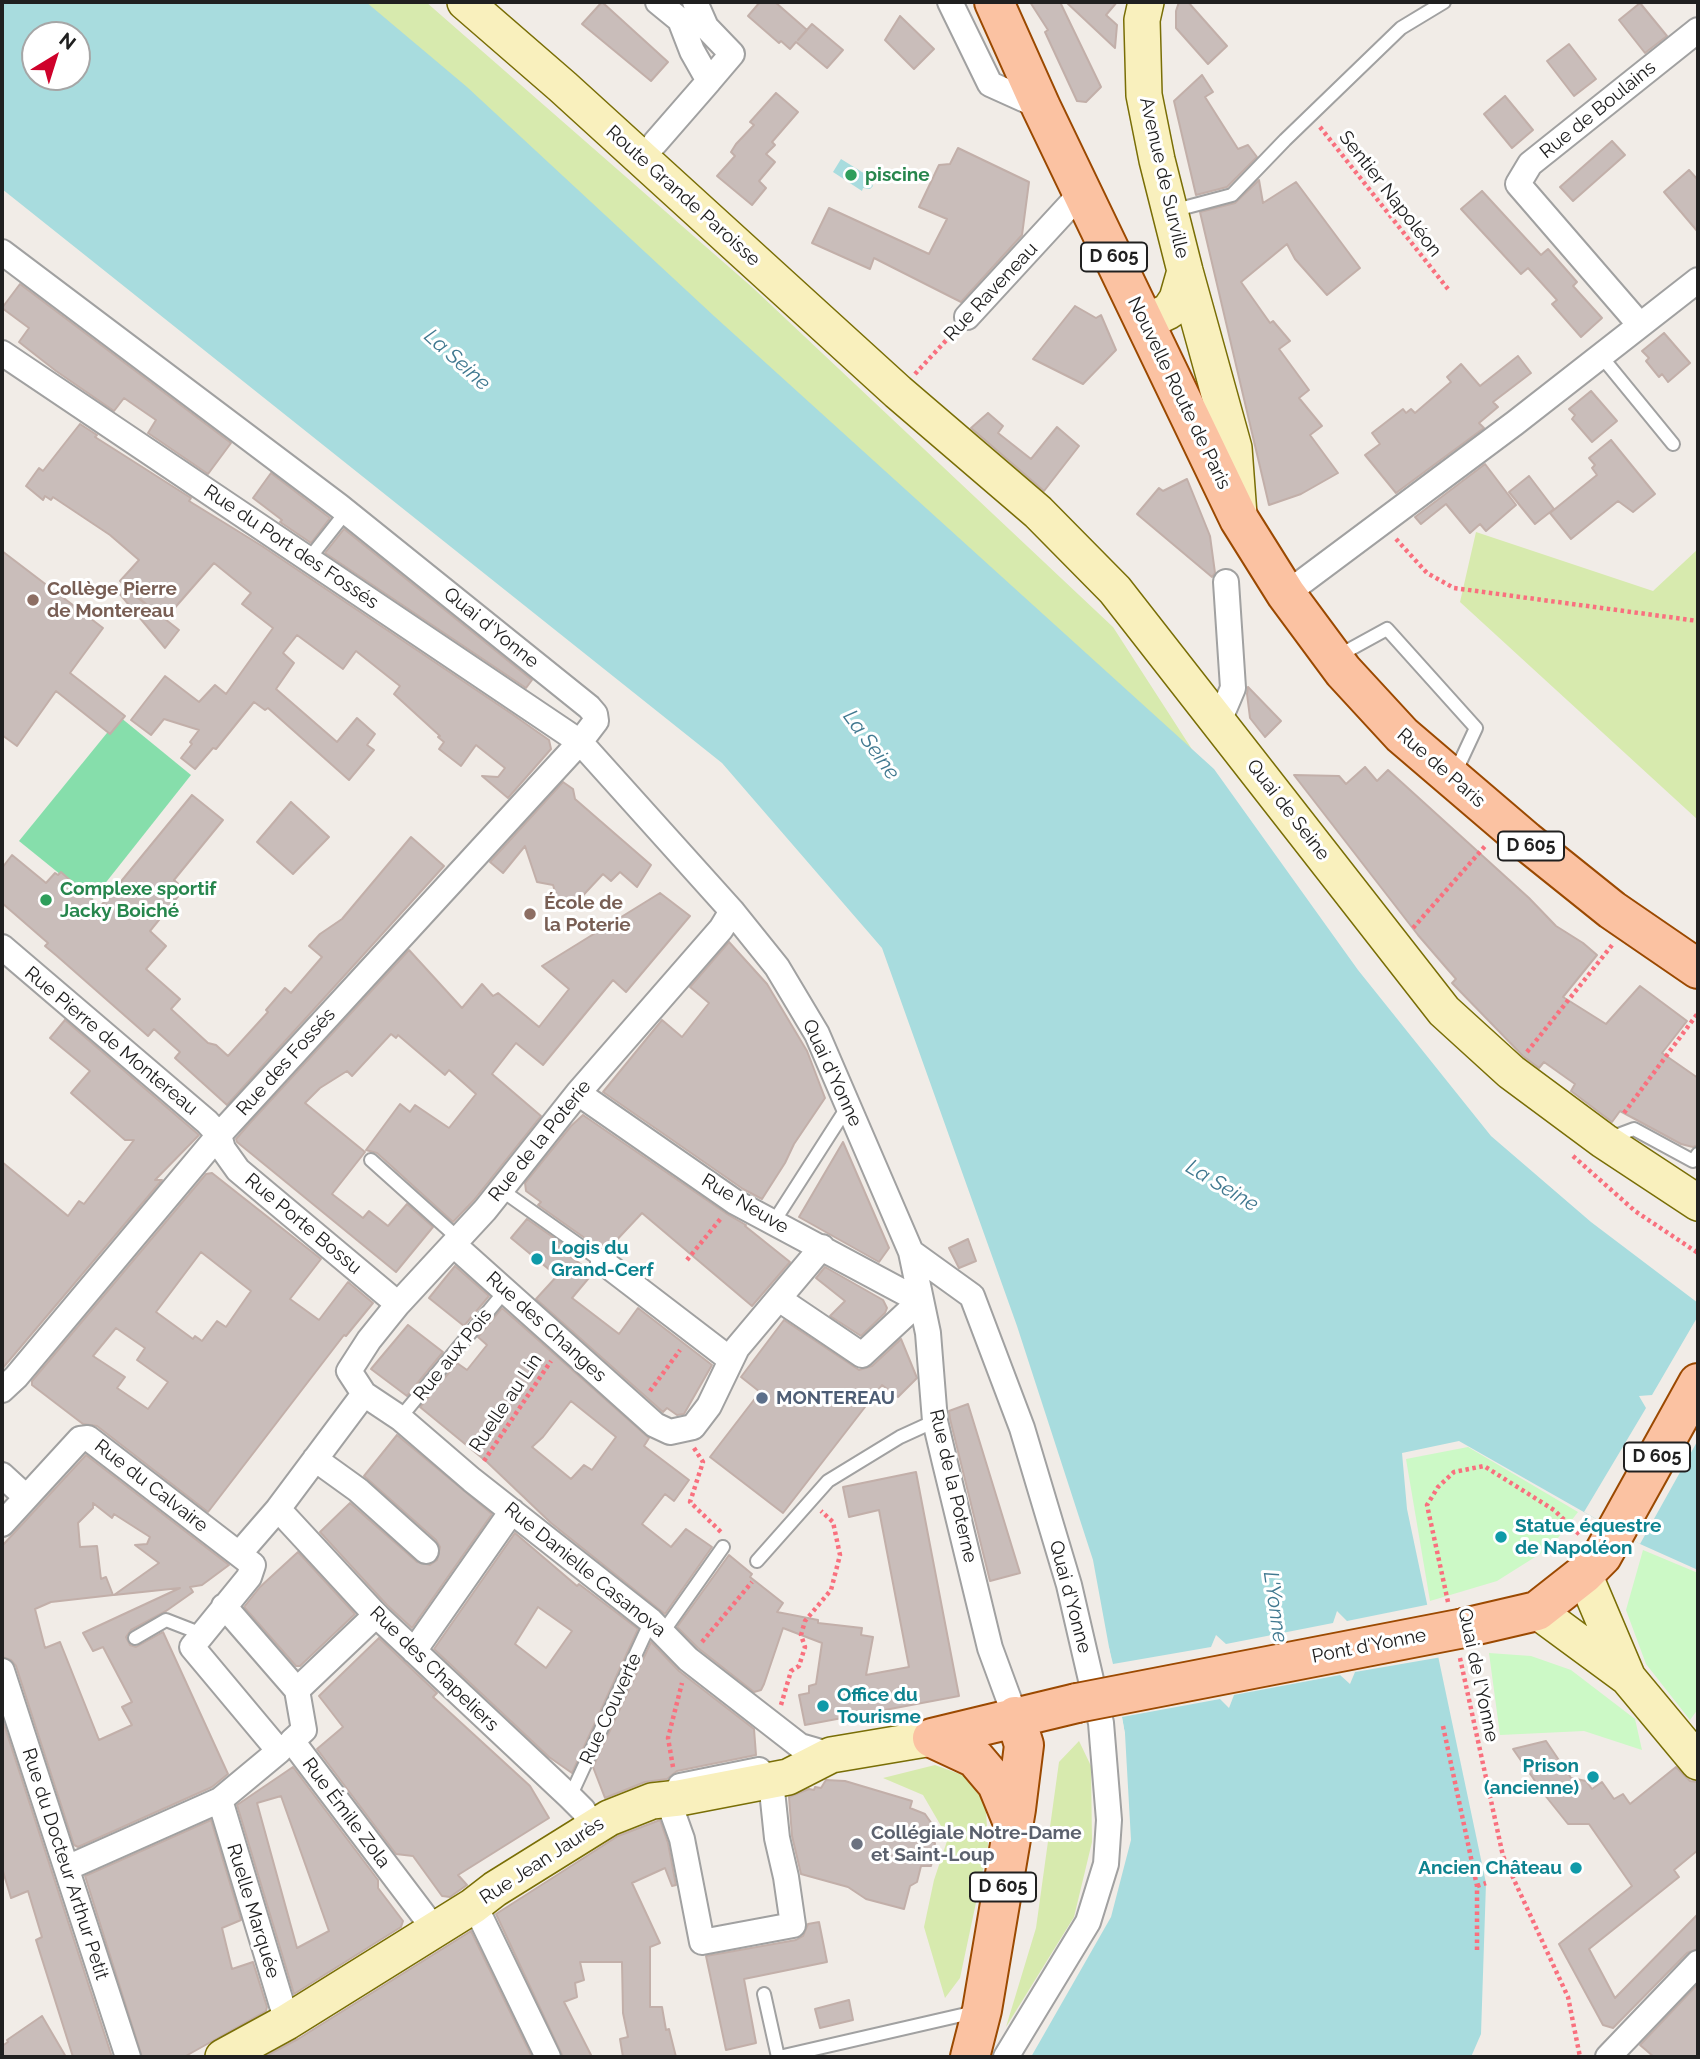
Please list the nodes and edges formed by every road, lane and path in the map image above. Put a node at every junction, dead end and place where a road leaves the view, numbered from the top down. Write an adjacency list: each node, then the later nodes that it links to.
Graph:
1 (466, 2): 25 (main road, Route Grande Paroisse)
2 (658, 2): 9 (street)
3 (695, 2): 9 (street)
4 (950, 2): 10 (street)
5 (994, 2): 10 (main road, Nouvelle Route de Paris / D 605)
6 (1146, 2): 14 (main road, Avenue de Surville)
7 (1444, 2): 11 (lane)
8 (1698, 30): 21 (street, Rue de Boulains)
9 (709, 81): 12 (street)
10 (1041, 107): 13 (main road, Nouvelle Route de Paris / D 605)
11 (1311, 115): 14 (lane); 18 (path, Sentier Napoléon)
12 (655, 143)
13 (1083, 191): 19 (street, Rue Raveneau); 22 (main road, Nouvelle Route de Paris / D 605)
14 (1171, 211): 16 (main road, Avenue de Surville)
15 (2, 252): 27 (street, Quai d'Yonne)
16 (1185, 271): 20 (main road, Avenue de Surville); 22 (main road, Avenue de Surville)
17 (1698, 280): 21 (street)
18 (1448, 289)
19 (967, 317): 25 (path, Rue Raveneau)
20 (1201, 322): 22 (main road); 28 (main road, Avenue de Surville)
21 (1640, 326): 24 (street)
22 (1150, 335): 28 (main road, Nouvelle Route de Paris / D 605)
23 (2, 353): 30 (street, Rue du Port des Fossés)
24 (1601, 356): 26 (lane); 29 (street)
25 (898, 392): 35 (main road, Quai de Seine)
26 (1673, 444)
27 (346, 512): 30 (lane); 36 (street, Quai d'Yonne)
28 (1239, 519): 32 (main road, D 605)
29 (1382, 523): 32 (street); 33 (path)
30 (308, 560): 36 (street, Rue du Port des Fossés)
31 (1226, 582): 35 (street)
32 (1286, 594): 34 (main road, D 605)
33 (1698, 621)
34 (1338, 665): 37 (main road, Rue de Paris / D 605); 37 (lane)
35 (1219, 721): 41 (main road, Quai de Seine)
36 (580, 742): 39 (street, Quai d'Yonne); 49 (street, Rue des Fossés)
37 (1452, 779): 38 (main road, Rue de Paris / D 605)
38 (1505, 824): 40 (main road, Rue de Paris / D 605); 41 (path)
39 (732, 911): 47 (street, Rue de la Poterie); 48 (street, Quai d'Yonne)
40 (1620, 917): 43 (main road, Rue de Paris / D 605); 44 (main road, Rue de Paris / D 605); 46 (path)
41 (1391, 944): 46 (main road, Quai de Seine)
42 (2, 947): 49 (street, Rue Pierre de Montereau)
43 (1698, 969)
44 (1698, 996)
45 (1698, 1013): 50 (path)
46 (1511, 1072): 50 (main road, Quai de Seine)
47 (578, 1093): 54 (street, Rue de la Poterie); 56 (street, Rue Neuve)
48 (848, 1106): 57 (lane); 60 (street, Quai d'Yonne)
49 (219, 1135): 67 (street, Rue Porte Bossu); 73 (street, Rue des Fossés)
50 (1604, 1141): 52 (lane); 55 (main road, Quai de Seine)
51 (1570, 1153): 61 (path)
52 (1698, 1154)
53 (371, 1160): 58 (lane)
54 (500, 1188): 58 (street, Rue de la Poterie); 63 (lane)
55 (1695, 1197)
56 (735, 1202): 57 (street, Rue Neuve); 62 (path)
57 (773, 1223): 59 (street, Rue Neuve)
58 (456, 1242): 64 (street, Rue des Changes); 67 (street, Rue de la Poterie)
59 (822, 1247): 65 (street); 66 (street, Rue Neuve)
60 (911, 1252): 66 (street, Rue de la Poterne); 131 (street, Quai d'Yonne)
61 (1698, 1253)
62 (687, 1260)
63 (603, 1262): 68 (street)
64 (505, 1291): 69 (street, Rue des Changes); 76 (lane, Rue aux Pois)
65 (779, 1299): 66 (street); 70 (street)
66 (920, 1301): 77 (street, Rue de la Poterne)
67 (398, 1304): 71 (street, Rue de la Poterie)
68 (693, 1332): 70 (street); 75 (path)
69 (563, 1343): 75 (street, Rue des Changes); 81 (path, Ruelle au Lin)
70 (731, 1360): 78 (street)
71 (349, 1371): 74 (street, Rue Danielle Casanova)
72 (1698, 1383): 89 (main road, D 605)
73 (2, 1389)
74 (364, 1394): 76 (street, Rue Danielle Casanova); 79 (street)
75 (638, 1409): 78 (street, Rue des Changes)
76 (400, 1418): 81 (street, Rue Danielle Casanova)
77 (935, 1421): 83 (lane); 103 (street, Rue de la Poterne)
78 (682, 1429): 87 (path)
79 (314, 1459): 84 (street); 88 (street)
80 (2, 1475): 82 (street)
81 (472, 1479): 85 (street, Rue Danielle Casanova)
82 (26, 1497): 86 (street); 90 (street, Rue du Calvaire)
83 (809, 1502): 91 (lane); 105 (path)
84 (278, 1509): 90 (street); 94 (street, Rue des Chapeliers)
85 (512, 1511): 95 (street, Rue Danielle Casanova); 99 (street)
86 (2, 1524)
87 (723, 1547): 95 (lane, Rue Couverte)
88 (426, 1551)
89 (1601, 1553): 93 (main road, D 605); 96 (path, Quai de l'Yonne); 101 (main road)
90 (246, 1560): 92 (street)
91 (757, 1561)
92 (224, 1606): 97 (street); 102 (street)
93 (1537, 1611): 96 (main road, Pont d'Yonne / D 605); 101 (main road)
94 (376, 1615): 99 (street, Rue des Chapeliers); 102 (street)
95 (657, 1626): 105 (street, Rue Danielle Casanova); 111 (lane, Rue Couverte)
96 (1458, 1632): 103 (main road, Pont d'Yonne / D 605, bridge); 132 (path, Quai de l'Yonne)
97 (202, 1634): 98 (lane); 107 (street)
98 (135, 1638)
99 (414, 1651): 111 (street, Rue des Chapeliers)
100 (2, 1671): 116 (street, Rue du Docteur Arthur Petit)
101 (1629, 1678): 109 (main road)
102 (297, 1690): 107 (street, Rue Émile Zola)
103 (1015, 1716): 106 (main road, Rue Jean Jaurès); 114 (main road, D 605)
104 (1443, 1726): 118 (path)
105 (779, 1730): 108 (street, Rue Danielle Casanova); 110 (street)
106 (932, 1738): 108 (main road, Rue Jean Jaurès); 114 (main road)
107 (285, 1746): 113 (street); 120 (street, Rue Émile Zola)
108 (831, 1755): 110 (main road, Rue Jean Jaurès)
109 (1698, 1762)
110 (771, 1781): 112 (main road, Rue Jean Jaurès); 112 (street)
111 (570, 1797): 115 (street, Rue des Chapeliers)
112 (679, 1798): 115 (main road, Rue Jean Jaurès)
113 (220, 1800): 116 (street); 125 (street, Ruelle Marquée)
114 (1013, 1823): 124 (main road, D 605)
115 (593, 1826): 119 (main road, Rue Jean Jaurès)
116 (67, 1868): 126 (street, Rue du Docteur Arthur Petit)
117 (1486, 1883): 118 (path)
118 (1477, 1886): 121 (path)
119 (473, 1906): 120 (main road, Rue Jean Jaurès); 128 (street)
120 (435, 1930): 125 (main road, Rue Jean Jaurès)
121 (1477, 1953)
122 (1698, 1963): 133 (street)
123 (764, 1994): 129 (lane)
124 (982, 2010): 129 (lane); 130 (main road, D 605)
125 (287, 2022): 127 (main road, Rue Jean Jaurès)
126 (128, 2057)
127 (223, 2057)
128 (548, 2057)
129 (779, 2057)
130 (970, 2057)
131 (1006, 2057)
132 (1580, 2057)
133 (1608, 2057)

